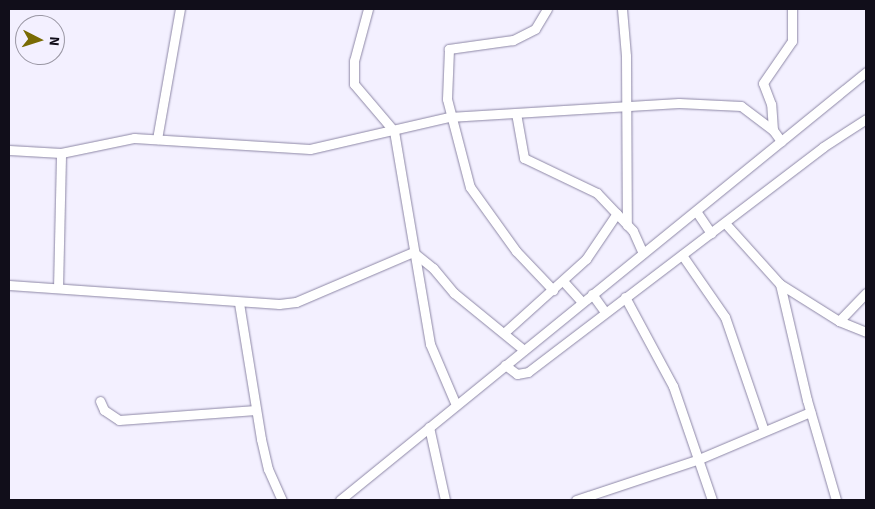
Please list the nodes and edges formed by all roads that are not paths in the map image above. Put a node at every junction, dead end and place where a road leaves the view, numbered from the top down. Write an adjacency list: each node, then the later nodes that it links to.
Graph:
1 (180, 9): 13 (street)
2 (368, 9): 12 (street)
3 (547, 9): 9 (street)
4 (622, 9): 7 (street)
5 (792, 9): 11 (street)
6 (866, 72): 14 (street)
7 (627, 107): 8 (street); 11 (street); 20 (street)
8 (516, 113): 9 (street); 18 (street)
9 (449, 116): 12 (street); 29 (street)
10 (866, 119): 19 (street)
11 (774, 130): 14 (street)
12 (394, 131): 13 (street); 22 (street)
13 (157, 139): 16 (street)
14 (781, 141): 17 (street)
15 (9, 150): 16 (street)
16 (61, 153): 28 (street)
17 (696, 211): 21 (street); 23 (street)
18 (617, 214): 20 (street); 25 (street)
19 (725, 223): 21 (street); 26 (street)
20 (627, 224): 23 (street)
21 (711, 233): 24 (street)
22 (412, 252): 34 (street); 37 (street); 42 (street)
23 (643, 253): 30 (street)
24 (682, 255): 32 (street); 46 (street)
25 (562, 281): 29 (street); 33 (street)
26 (780, 284): 36 (street); 44 (street)
27 (9, 285): 28 (street)
28 (58, 288): 34 (street)
29 (553, 290): 37 (street)
30 (592, 294): 33 (street); 35 (street)
31 (866, 294): 36 (street)
32 (625, 296): 35 (street); 47 (street)
33 (582, 302): 39 (street)
34 (239, 303): 43 (street)
35 (605, 312): 40 (street)
36 (839, 321): 38 (street)
37 (506, 331): 39 (street)
38 (866, 332)
39 (524, 350): 40 (street)
40 (505, 365): 42 (street)
41 (100, 401): 43 (street)
42 (456, 405): 45 (street)
43 (256, 410): 48 (street)
44 (810, 412): 46 (street); 53 (street)
45 (429, 427): 49 (street); 50 (street)
46 (764, 431): 47 (street)
47 (699, 458): 51 (street); 52 (street)
48 (282, 500)
49 (340, 500)
50 (445, 500)
51 (579, 500)
52 (712, 500)
53 (836, 500)

